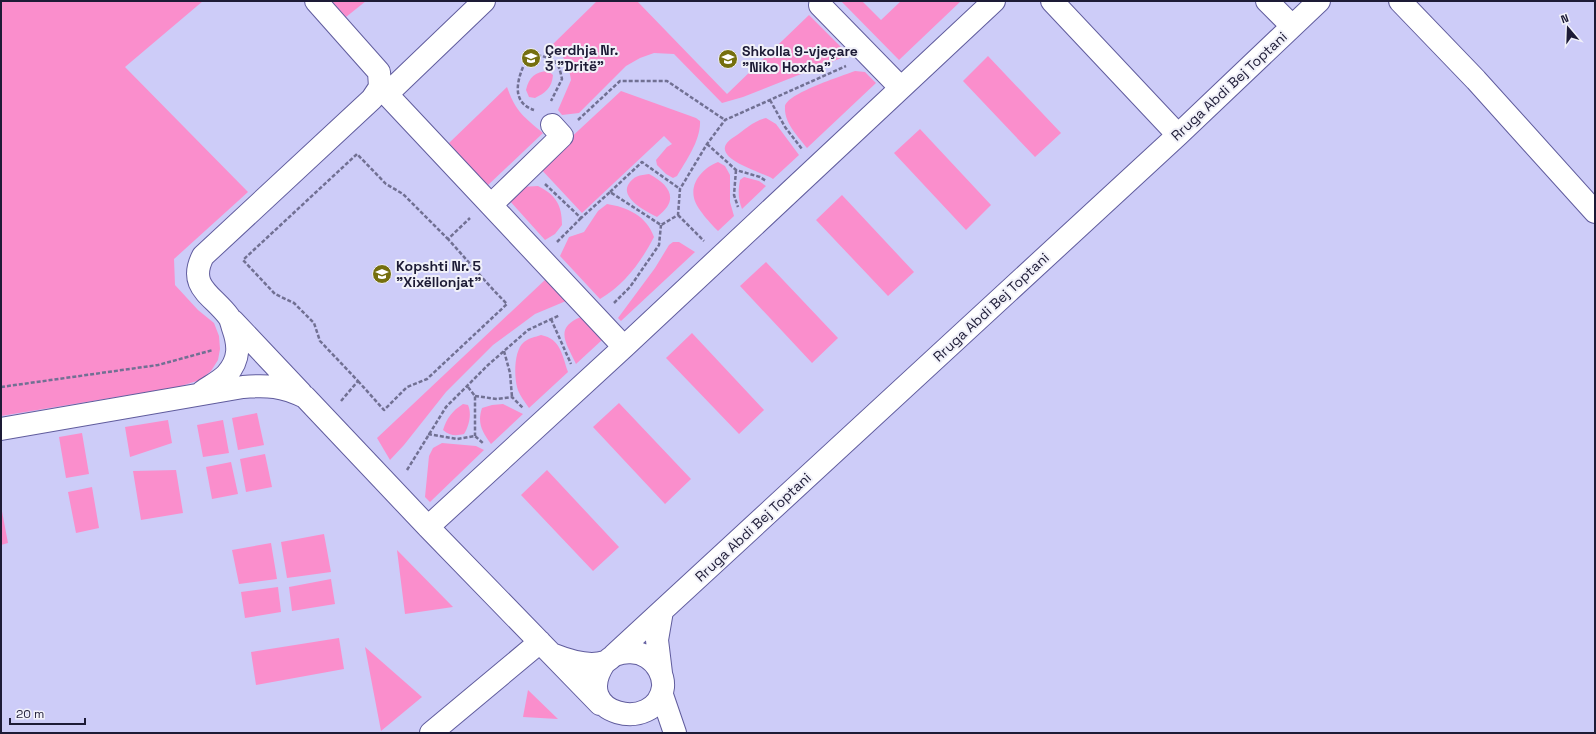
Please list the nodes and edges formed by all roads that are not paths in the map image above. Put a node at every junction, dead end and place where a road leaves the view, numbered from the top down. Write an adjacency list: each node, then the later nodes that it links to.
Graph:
1 (316, 1): 11 (street)
2 (484, 1): 11 (street)
3 (994, 1): 10 (street)
4 (1052, 1): 13 (street)
5 (1268, 1): 9 (street)
6 (1319, 1): 9 (street, Rruga Abdi Bej Toptani)
7 (1400, 1): 15 (street)
8 (820, 5): 10 (street)
9 (1292, 26): 13 (street, Rruga Abdi Bej Toptani)
10 (900, 87): 17 (street)
11 (383, 91): 14 (street); 16 (street)
12 (553, 124): 14 (street)
13 (1178, 135): 22 (street, Rruga Abdi Bej Toptani)
14 (483, 209): 17 (street)
15 (1595, 212)
16 (230, 318): 18 (street); 19 (street)
17 (624, 347): 21 (street)
18 (196, 396): 19 (street); 20 (street)
19 (305, 397): 21 (street)
20 (1, 430)
21 (428, 527): 23 (street)
22 (662, 612): 24 (street, Rruga Abdi Bej Toptani); 25 (street)
23 (547, 648): 24 (street); 27 (street); 29 (street)
24 (610, 659): 25 (street); 27 (street)
25 (661, 673): 26 (street)
26 (662, 695): 28 (street); 30 (street)
27 (600, 704): 28 (street)
28 (624, 726)
29 (431, 733)
30 (675, 733)

